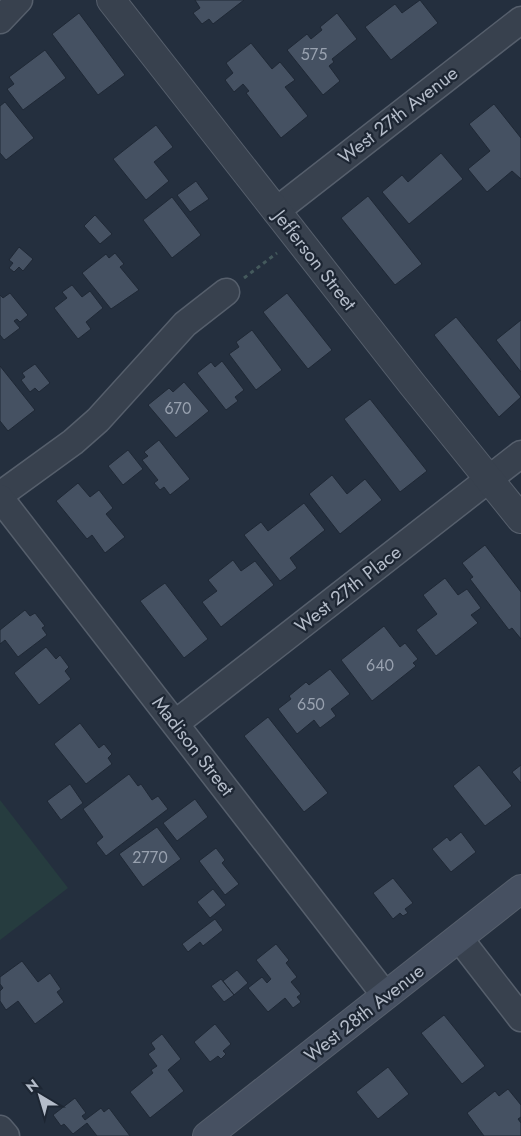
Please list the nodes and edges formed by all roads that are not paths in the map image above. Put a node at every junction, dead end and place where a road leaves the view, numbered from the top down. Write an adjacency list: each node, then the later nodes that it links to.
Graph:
1 (19, 0): 3 (street)
2 (111, 0): 5 (street, Jefferson Street)
3 (0, 20)
4 (521, 20): 5 (street, West 27th Avenue)
5 (276, 211): 8 (street, Jefferson Street)
6 (226, 292): 9 (street)
7 (521, 454): 8 (street, West 27th Place)
8 (490, 479): 10 (street, Jefferson Street); 11 (street, West 27th Place)
9 (0, 497): 11 (street, Madison Street)
10 (521, 519)
11 (176, 724): 14 (street, Madison Street)
12 (521, 889): 13 (main road, West 28th Avenue)
13 (459, 938): 14 (main road, West 28th Avenue); 15 (street)
14 (386, 995): 18 (main road, West 28th Avenue)
15 (521, 1018)
16 (0, 1129): 17 (street)
17 (6, 1136)
18 (207, 1136)

